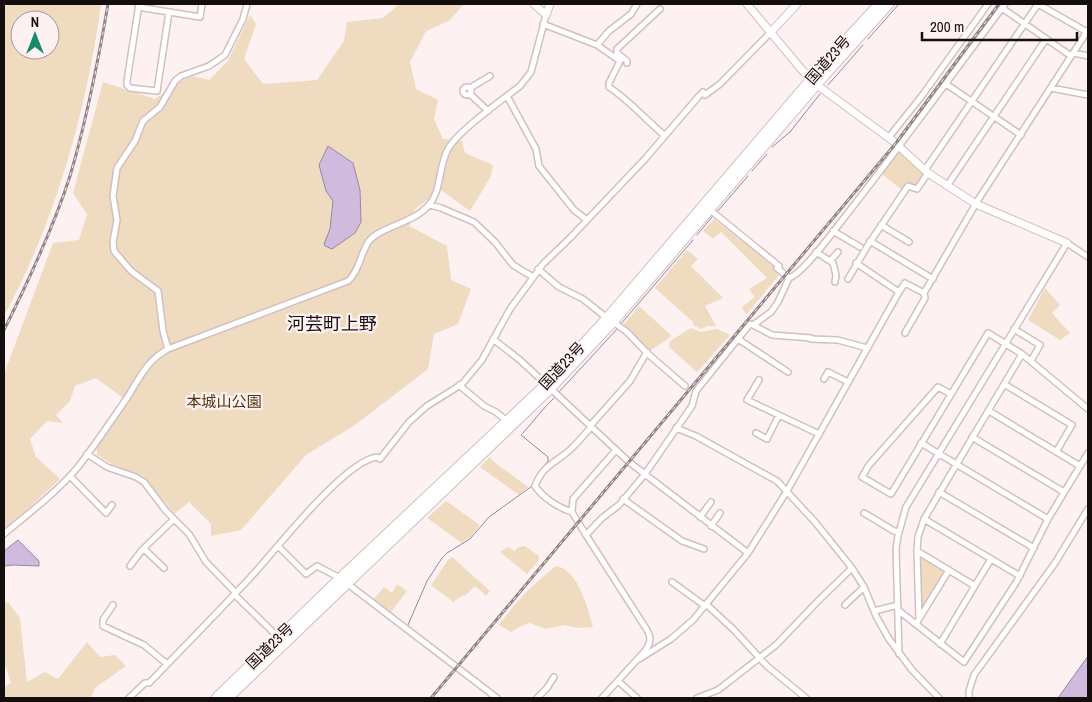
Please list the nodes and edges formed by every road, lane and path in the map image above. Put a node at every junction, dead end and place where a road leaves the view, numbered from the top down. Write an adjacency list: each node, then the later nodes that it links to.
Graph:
1 (202, 4): 15 (street)
2 (247, 4): 72 (street)
3 (534, 4): 16 (street)
4 (550, 4): 16 (street)
5 (637, 4): 22 (street)
6 (746, 4): 20 (street)
7 (797, 4): 20 (street)
8 (878, 4): 27 (highway, 国道23号)
9 (889, 4): 27 (highway, 国道23号)
10 (988, 4): 37 (street)
11 (1038, 4): 18 (street); 19 (street)
12 (139, 6): 15 (street); 15 (street)
13 (1003, 6): 18 (street); 28 (street)
14 (660, 9): 25 (street)
15 (168, 12)
16 (546, 15): 17 (street)
17 (544, 24): 22 (street); 31 (street)
18 (1025, 24): 21 (street); 32 (street)
19 (1088, 31): 23 (street)
20 (771, 32): 27 (street); 36 (street)
21 (1046, 39): 23 (street); 34 (street)
22 (597, 45): 36 (street)
23 (1072, 54): 24 (street); 29 (street)
24 (1088, 56)
25 (627, 64)
26 (490, 76): 33 (street)
27 (814, 82): 37 (street); 43 (highway, 国道23号); 64 (highway, 国道23号)
28 (946, 84): 32 (street); 38 (street)
29 (1051, 88): 30 (street); 35 (street)
30 (1088, 95)
31 (507, 96): 33 (street); 44 (street)
32 (972, 102): 34 (street); 39 (street)
33 (488, 111): 42 (street)
34 (994, 117): 35 (street); 40 (street)
35 (1020, 135): 41 (street)
36 (665, 136): 44 (street)
37 (888, 137): 38 (street)
38 (900, 146): 39 (street); 46 (street)
39 (926, 171): 40 (street); 45 (street)
40 (947, 186): 41 (street)
41 (976, 204): 49 (street); 60 (street)
42 (430, 205): 57 (street); 72 (street)
43 (709, 209): 58 (street); 64 (highway, 国道23号)
44 (588, 220): 56 (street)
45 (881, 225): 47 (street); 48 (street)
46 (833, 231): 50 (street); 51 (street)
47 (870, 241): 55 (street); 60 (street)
48 (909, 242)
49 (1066, 243): 53 (street); 66 (street)
50 (860, 247)
51 (816, 252): 54 (street); 58 (street)
52 (838, 252): 54 (street)
53 (1088, 257)
54 (830, 261): 61 (street)
55 (856, 263): 59 (street); 62 (street)
56 (538, 269): 57 (street); 64 (street)
57 (533, 277): 68 (street)
58 (789, 278): 65 (street)
59 (848, 279)
60 (933, 279): 63 (street)
61 (835, 282)
62 (900, 292): 63 (street); 71 (street)
63 (924, 294): 67 (street)
64 (610, 320): 73 (street); 83 (highway, 国道23号)
65 (753, 324): 69 (street); 71 (street)
66 (1014, 329): 70 (street); 75 (street)
67 (905, 333)
68 (493, 339): 81 (street); 83 (street)
69 (738, 339): 76 (street); 90 (street)
70 (1005, 344): 74 (street); 84 (street); 97 (street)
71 (867, 348): 79 (street)
72 (168, 349): 99 (street)
73 (647, 352): 82 (street); 89 (street)
74 (1022, 354): 75 (street); 80 (street)
75 (1031, 361): 85 (street)
76 (788, 372)
77 (824, 379): 79 (street)
78 (759, 380): 87 (street)
79 (848, 382): 92 (street)
80 (1004, 384): 86 (street); 96 (street)
81 (459, 385): 88 (street); 122 (street)
82 (685, 386)
83 (548, 387): 88 (highway, 国道23号); 89 (street); 136 (highway, 国道23号)
84 (951, 394): 94 (street); 94 (street)
85 (1088, 409)
86 (989, 411): 93 (street); 96 (street)
87 (780, 415): 91 (street); 92 (street)
88 (507, 421): 134 (highway, 国道23号)
89 (590, 426): 95 (street); 111 (street)
90 (676, 428): 102 (street); 104 (street)
91 (756, 433)
92 (819, 434): 104 (street)
93 (972, 437): 100 (street); 106 (street)
94 (921, 443): 97 (street)
95 (616, 450): 102 (street); 111 (street)
96 (1056, 452): 101 (street)
97 (939, 453): 100 (street); 119 (street)
98 (1088, 453): 101 (street)
99 (87, 454): 103 (street); 115 (street)
100 (956, 464): 105 (street); 117 (street)
101 (1080, 466): 106 (street)
102 (645, 474): 107 (street); 114 (street)
103 (70, 476): 109 (street); 120 (street)
104 (787, 491): 127 (street); 131 (street)
105 (939, 492): 116 (street); 123 (street)
106 (1064, 492): 117 (street)
107 (623, 499): 121 (street); 125 (street)
108 (711, 502): 114 (street)
109 (112, 504)
110 (1088, 510): 166 (street)
111 (572, 512): 121 (street)
112 (720, 513): 118 (street)
113 (864, 513): 119 (street)
114 (700, 517): 118 (street)
115 (174, 519): 124 (street); 139 (street)
116 (924, 519): 126 (street); 128 (street)
117 (1048, 519): 123 (street)
118 (711, 526): 127 (street)
119 (899, 532): 143 (street)
120 (4, 534)
121 (586, 535): 149 (street)
122 (278, 546): 134 (street); 139 (street)
123 (1034, 548): 133 (street)
124 (144, 549): 129 (street); 130 (street)
125 (704, 549)
126 (917, 551): 132 (street); 145 (street)
127 (748, 553): 141 (street)
128 (991, 560): 133 (street); 137 (street)
129 (130, 566)
130 (164, 568)
131 (852, 568): 138 (street); 150 (street)
132 (949, 570): 137 (street); 145 (street)
133 (1020, 576): 147 (street)
134 (340, 578): 136 (street); 146 (highway, 国道23号)
135 (672, 582): 141 (street)
136 (348, 584): 157 (highway, 国道23号); 158 (street)
137 (975, 586): 147 (street)
138 (864, 587): 142 (street); 144 (street)
139 (235, 594): 146 (street); 151 (street)
140 (113, 605): 151 (street)
141 (706, 605): 149 (street); 150 (street)
142 (845, 605)
143 (898, 607): 144 (street); 145 (street); 148 (street)
144 (874, 611): 148 (street)
145 (917, 621): 147 (street)
146 (279, 638): 156 (highway, 国道23号)
147 (940, 644)
148 (899, 654): 165 (street)
149 (639, 658): 153 (street)
150 (759, 658): 154 (street); 164 (street)
151 (168, 664): 155 (street)
152 (554, 677): 159 (street)
153 (618, 681): 160 (street); 161 (street)
154 (712, 693): 162 (street); 163 (street)
155 (129, 698)
156 (216, 698)
157 (228, 698)
158 (497, 698)
159 (537, 698)
160 (602, 698)
161 (637, 698)
162 (697, 698)
163 (717, 698)
164 (806, 698)
165 (939, 698)
166 (969, 698)

